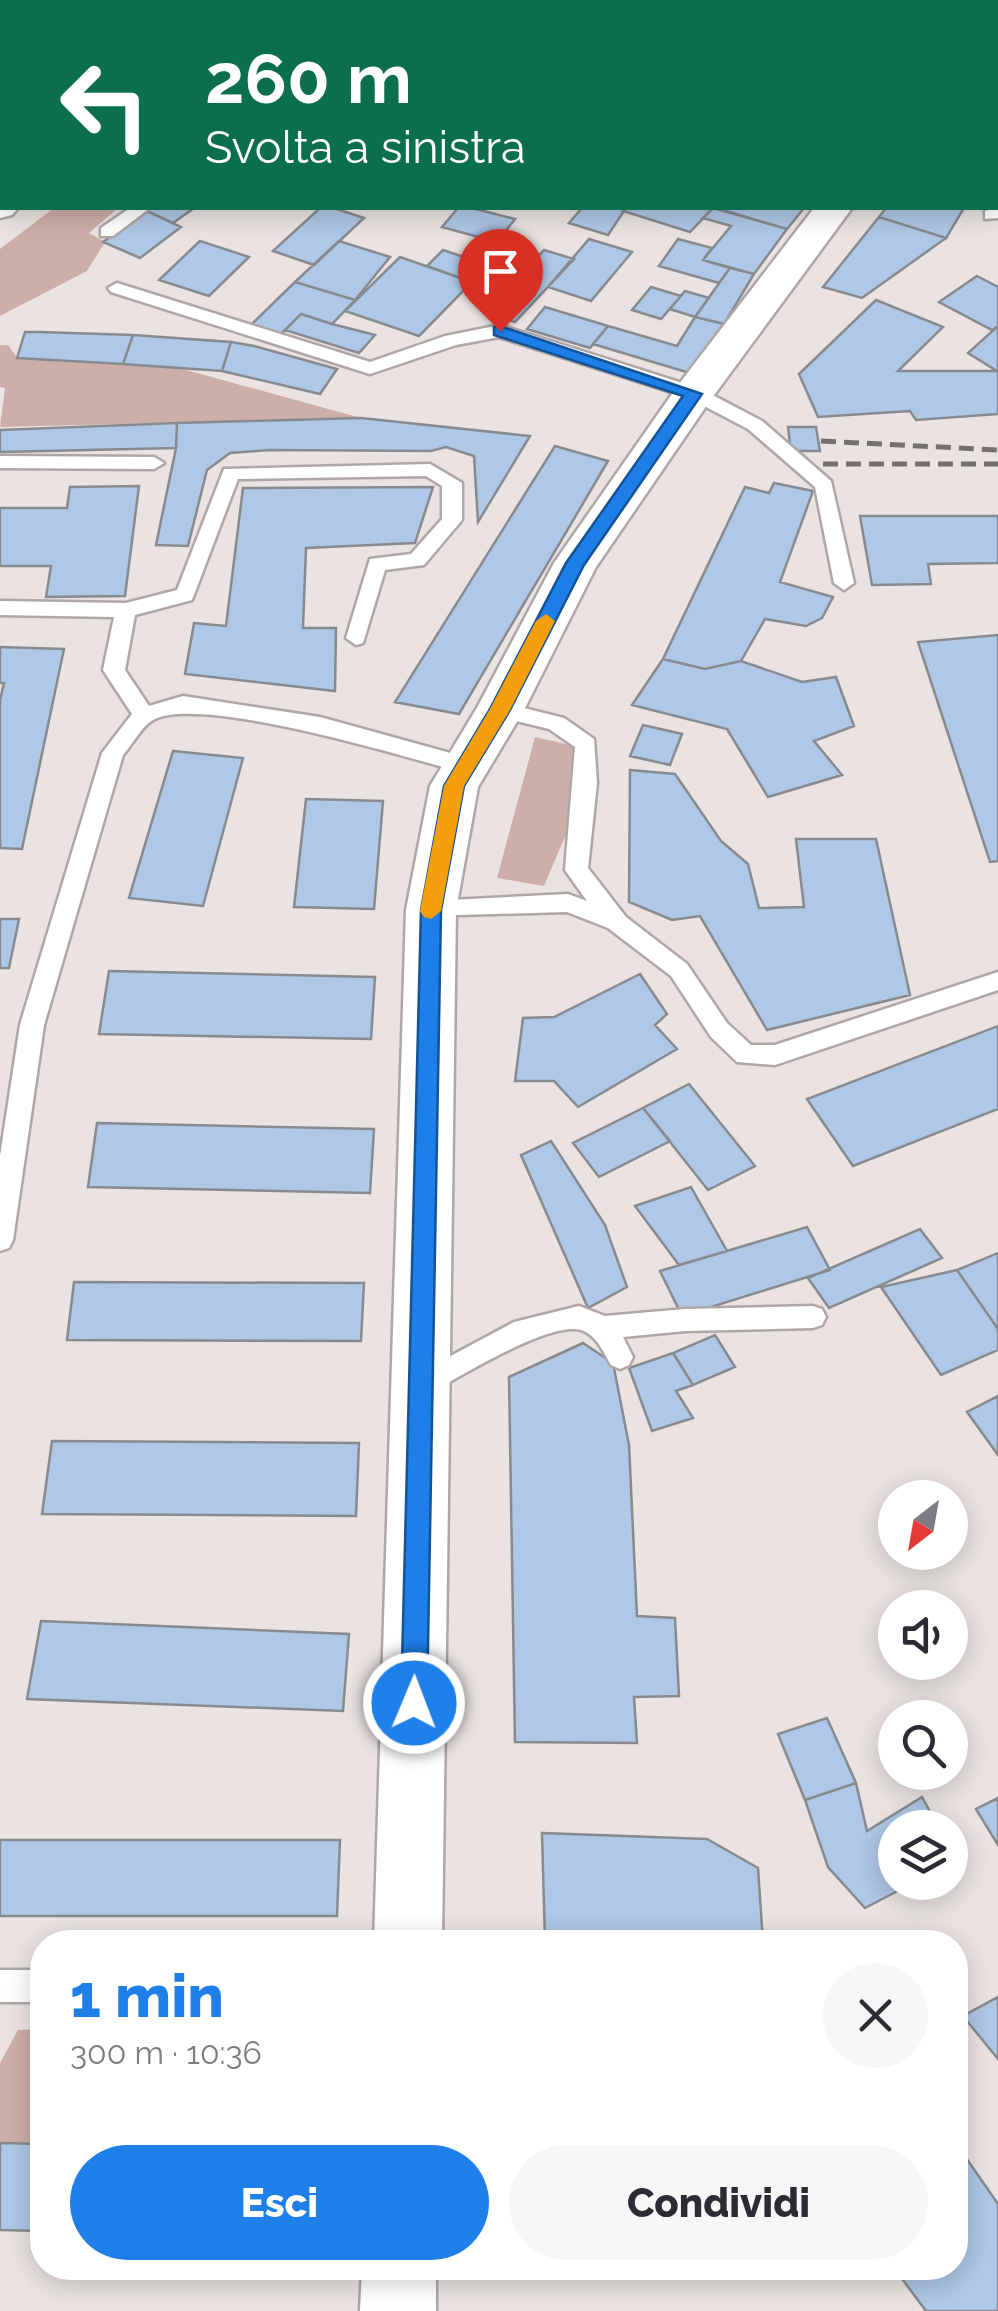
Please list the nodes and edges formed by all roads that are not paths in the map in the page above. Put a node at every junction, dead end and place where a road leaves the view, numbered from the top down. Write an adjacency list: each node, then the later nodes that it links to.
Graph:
1 (138, 210): 3 (lane)
2 (832, 210): 5 (street)
3 (107, 232)
4 (117, 288): 5 (lane)
5 (694, 394): 8 (lane); 12 (street)
6 (0, 462): 7 (lane)
7 (154, 463)
8 (844, 583)
9 (0, 608): 10 (lane)
10 (126, 610): 11 (lane); 13 (lane)
11 (356, 638)
12 (500, 710): 14 (street); 16 (lane)
13 (144, 714): 14 (lane); 18 (lane)
14 (464, 765): 15 (street)
15 (431, 910): 16 (lane); 22 (street)
16 (617, 922): 17 (lane)
17 (998, 981)
18 (0, 1240)
19 (814, 1316): 20 (lane)
20 (603, 1328): 21 (lane); 22 (lane)
21 (620, 1357)
22 (422, 1384): 23 (street)
23 (408, 1930)
24 (0, 1986): 25 (lane)
25 (30, 1986)
26 (399, 2280): 27 (street)
27 (398, 2311)

